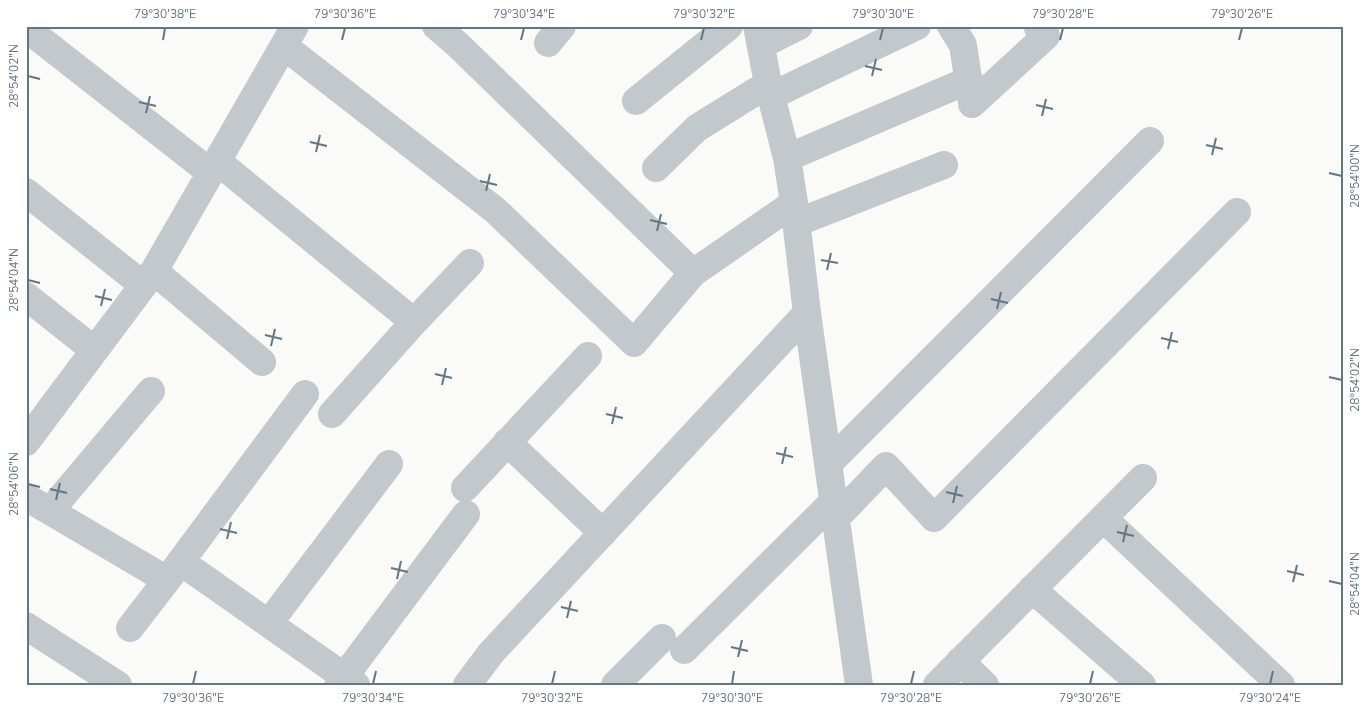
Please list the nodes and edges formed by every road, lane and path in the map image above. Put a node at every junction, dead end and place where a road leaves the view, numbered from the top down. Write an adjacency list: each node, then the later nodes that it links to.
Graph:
1 (436, 26): 22 (street)
2 (729, 26): 12 (street)
3 (799, 26): 9 (street)
4 (917, 26): 11 (street)
5 (951, 26): 10 (street)
6 (1039, 26): 10 (street)
7 (26, 28): 16 (street)
8 (290, 36): 16 (street); 22 (street)
9 (759, 36): 11 (street)
10 (969, 80): 14 (street)
11 (770, 90): 14 (street); 17 (street)
12 (636, 102)
13 (1150, 141): 36 (street)
14 (787, 158): 20 (street)
15 (944, 164): 20 (street)
16 (214, 167): 23 (street); 26 (street)
17 (656, 168)
18 (26, 192): 23 (street)
19 (1237, 212): 39 (street)
20 (795, 213): 22 (street); 25 (street)
21 (470, 264): 26 (street)
22 (693, 273)
23 (148, 278): 27 (street); 29 (street)
24 (26, 296): 27 (street)
25 (807, 313): 36 (street); 42 (street)
26 (414, 322): 32 (street)
27 (94, 350): 33 (street)
28 (588, 356): 34 (street)
29 (262, 362)
30 (151, 391): 40 (street)
31 (305, 394): 43 (street)
32 (332, 414)
33 (29, 432)
34 (507, 442): 42 (street); 49 (street)
35 (389, 464): 45 (street)
36 (828, 464): 39 (street)
37 (1143, 478): 41 (street)
38 (26, 497): 40 (street)
39 (834, 510): 52 (street); 53 (street)
40 (50, 511): 43 (street)
41 (1102, 518): 44 (street); 57 (street)
42 (603, 533): 51 (street)
43 (174, 571): 45 (street); 47 (street)
44 (1032, 589): 48 (street); 56 (street)
45 (269, 624): 49 (street)
46 (26, 626): 50 (street)
47 (130, 628)
48 (960, 662): 54 (street); 55 (street)
49 (346, 682)
50 (118, 685)
51 (467, 685)
52 (615, 685)
53 (859, 685)
54 (937, 685)
55 (985, 685)
56 (1142, 685)
57 (1281, 685)

